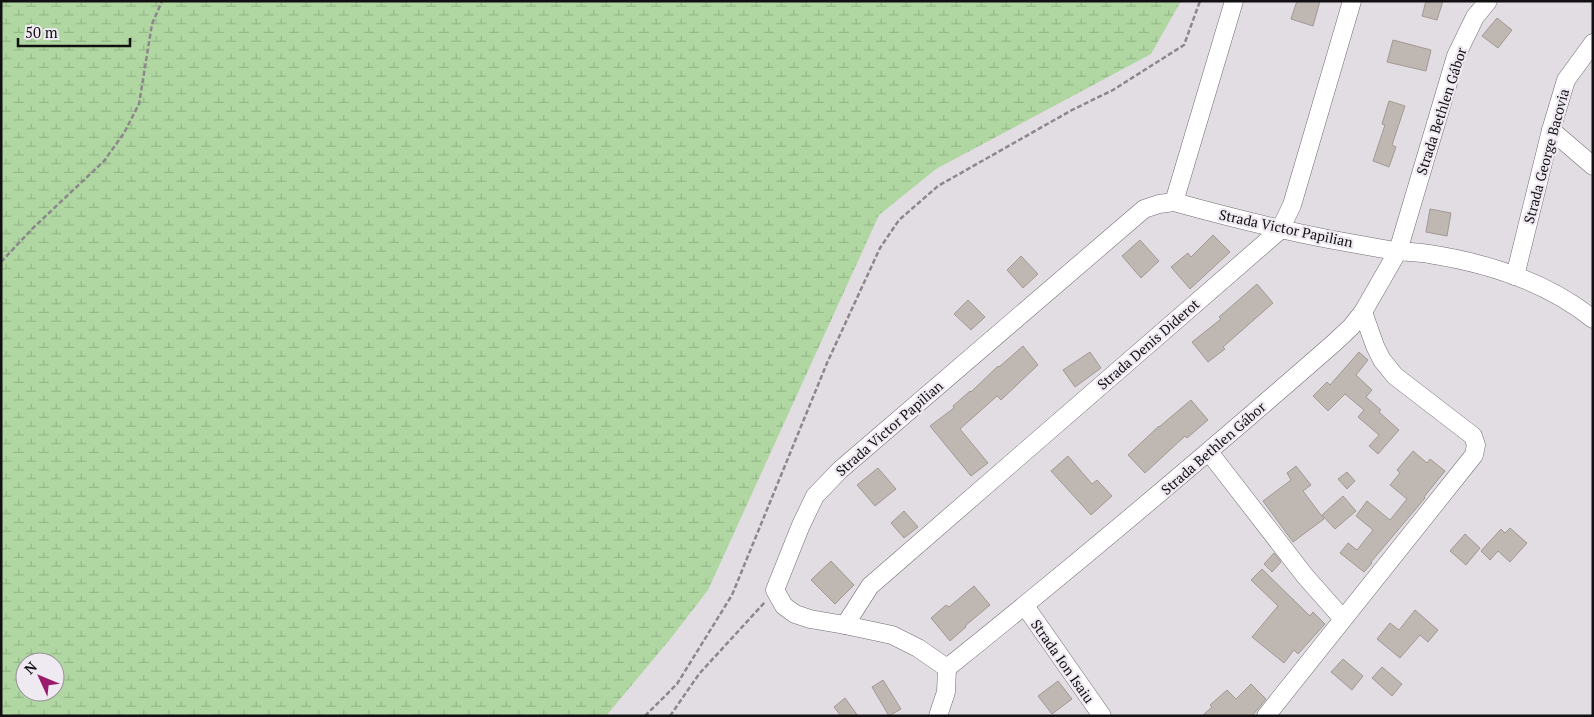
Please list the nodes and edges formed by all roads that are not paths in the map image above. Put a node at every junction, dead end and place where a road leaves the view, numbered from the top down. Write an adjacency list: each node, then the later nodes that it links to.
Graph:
1 (1234, 1): 7 (street)
2 (1352, 1): 8 (street, Strada Denis Diderot)
3 (1488, 1): 9 (street, Strada Bethlen Gábor)
4 (1593, 43): 5 (street, Strada George Bacovia)
5 (1551, 130): 6 (street); 10 (street, Strada George Bacovia)
6 (1593, 166)
7 (1174, 202): 8 (street, Strada Victor Papilian); 16 (street, Strada Victor Papilian)
8 (1280, 230): 9 (street, Strada Victor Papilian); 16 (street, Strada Denis Diderot)
9 (1398, 251): 10 (street, Strada Victor Papilian); 11 (street, Strada Bethlen Gábor)
10 (1515, 276): 12 (street, Strada Victor Papilian)
11 (1363, 312): 13 (street, Strada Bethlen Gábor); 15 (street)
12 (1593, 318)
13 (1209, 452): 14 (street, Strada Bethlen Gábor); 15 (street)
14 (1025, 606): 17 (street, Strada Bethlen Gábor); 19 (street, Strada Ion Isaiu)
15 (1343, 619): 20 (street)
16 (845, 624): 17 (street)
17 (947, 668): 18 (street)
18 (938, 716)
19 (1102, 716)
20 (1266, 716)

